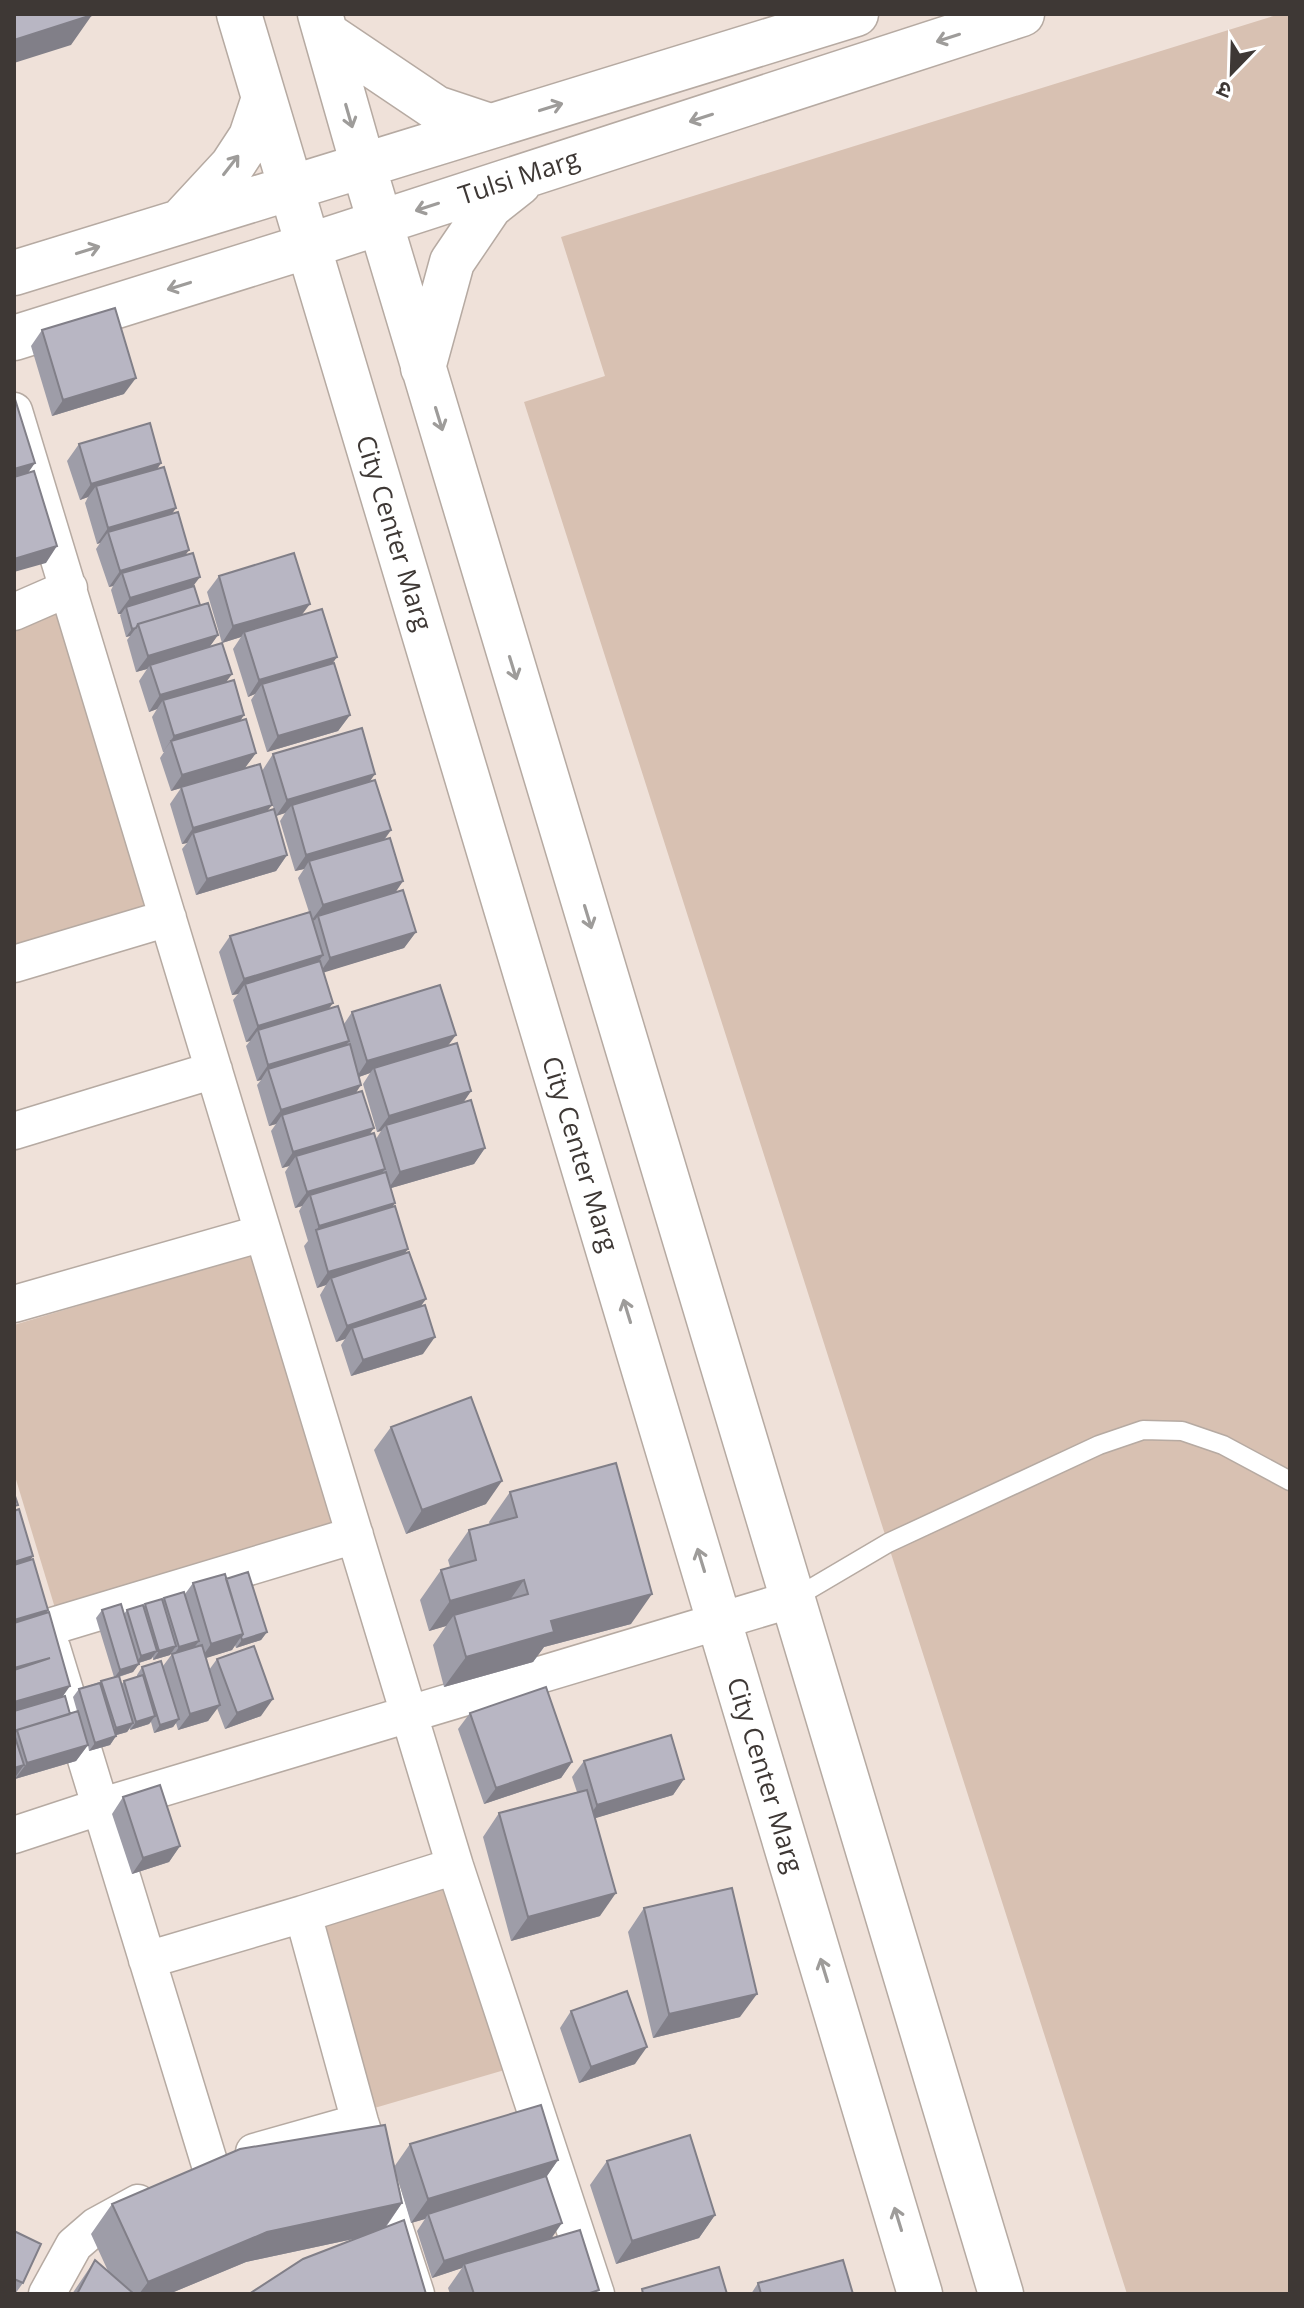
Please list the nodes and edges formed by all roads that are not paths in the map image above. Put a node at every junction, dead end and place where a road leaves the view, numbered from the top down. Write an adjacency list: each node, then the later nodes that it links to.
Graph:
1 (239, 14): 5 (street, City Center Marg)
2 (853, 14): 6 (street, one-way to 2)
3 (1022, 14): 8 (street, Tulsi Marg, one-way to 8)
4 (323, 24): 6 (street); 7 (street, one-way to 7)
5 (264, 98): 9 (street, City Center Marg); 10 (street, one-way to 5)
6 (490, 126): 7 (street)
7 (363, 165): 9 (street); 11 (street)
8 (530, 174): 11 (street, Tulsi Marg, one-way to 11); 15 (street)
9 (291, 187): 10 (street); 12 (street, City Center Marg)
10 (180, 221): 13 (street, one-way to 10)
11 (380, 223): 12 (street, Tulsi Marg); 15 (street)
12 (308, 246): 14 (street, Tulsi Marg, one-way to 14); 28 (street, City Center Marg, one-way to 12)
13 (14, 273)
14 (14, 338)
15 (423, 368): 27 (street, one-way to 27)
16 (14, 411): 17 (street)
17 (69, 588): 18 (street); 19 (street)
18 (14, 612)
19 (168, 918): 20 (street); 21 (street)
20 (14, 964)
21 (214, 1070): 22 (street); 23 (street)
22 (14, 1131)
23 (263, 1233): 24 (street); 26 (street)
24 (14, 1304)
25 (1290, 1481): 27 (lane)
26 (355, 1535): 29 (street); 30 (street)
27 (793, 1599): 28 (street); 41 (street)
28 (720, 1621): 29 (street); 40 (street, City Center Marg, one-way to 28)
29 (409, 1714): 30 (street); 32 (street)
30 (99, 1807): 31 (street); 34 (street)
31 (14, 1835)
32 (455, 1866): 33 (street); 39 (street)
33 (303, 1914): 34 (street); 35 (street)
34 (147, 1960): 36 (street)
35 (360, 2122): 36 (street); 38 (street)
36 (189, 2176): 37 (street)
37 (47, 2294)
38 (416, 2294)
39 (596, 2294)
40 (920, 2294)
41 (1001, 2294)

